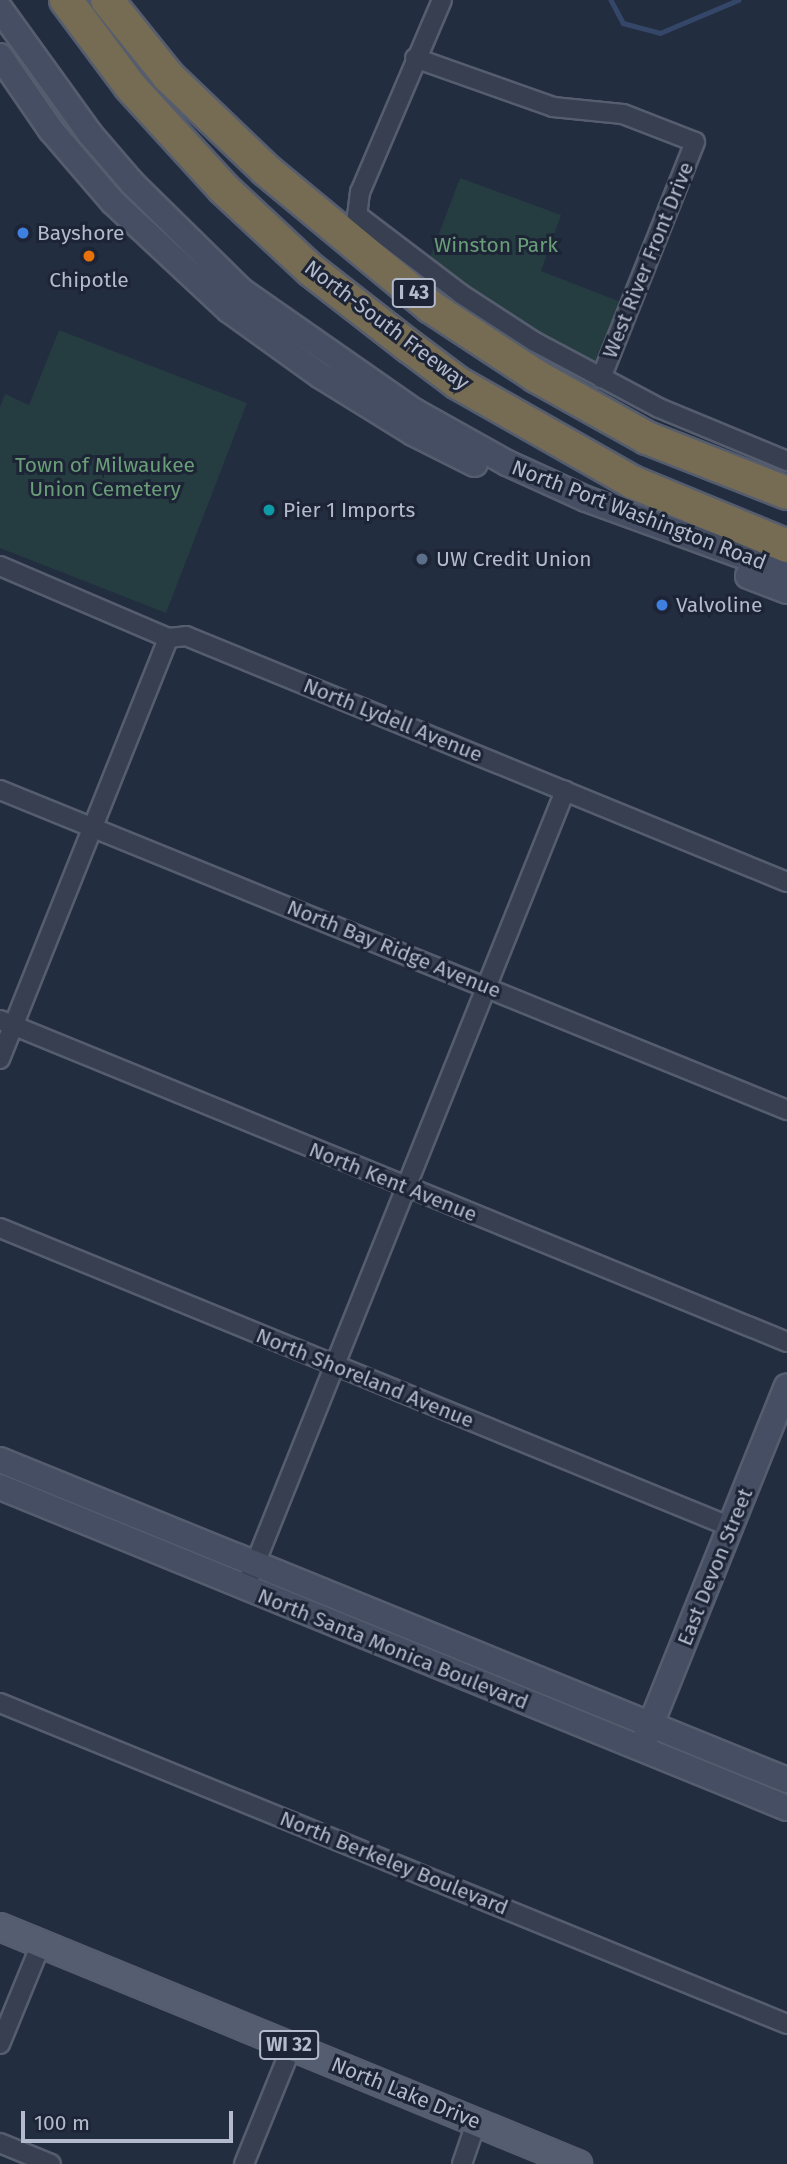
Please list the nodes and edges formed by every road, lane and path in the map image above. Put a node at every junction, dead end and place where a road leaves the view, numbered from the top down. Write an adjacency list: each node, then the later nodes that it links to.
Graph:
1 (66, 0): 10 (highway, North-South Freeway / I 43)
2 (107, 0): 9 (highway, North-South Freeway / I 43)
3 (442, 0): 6 (street)
4 (0, 9): 12 (street, North Port Washington Road)
5 (0, 56): 13 (street, North Port Washington Road)
6 (415, 58): 7 (street); 7 (street, West River Front Drive)
7 (601, 378): 8 (street)
8 (787, 460)
9 (787, 493)
10 (787, 546)
11 (0, 566): 14 (street, North Lydell Avenue)
12 (787, 572)
13 (787, 591)
14 (168, 638): 16 (street, North Lydell Avenue); 17 (street)
15 (0, 790): 17 (street, North Bay Ridge Avenue)
16 (565, 791): 18 (street, North Lydell Avenue); 19 (street)
17 (92, 827): 19 (street, North Bay Ridge Avenue); 20 (street)
18 (787, 882)
19 (486, 987): 22 (street, North Bay Ridge Avenue); 23 (street)
20 (7, 1023): 21 (street); 23 (street, North Kent Avenue)
21 (0, 1059)
22 (787, 1111)
23 (406, 1187): 25 (street, North Kent Avenue); 26 (street)
24 (0, 1228): 26 (street, North Shoreland Avenue)
25 (787, 1342)
26 (335, 1365): 30 (street, North Shoreland Avenue); 31 (street)
27 (787, 1385): 30 (street, East Devon Street)
28 (0, 1460): 31 (street, North Santa Monica Boulevard)
29 (0, 1487): 32 (street, North Santa Monica Boulevard)
30 (731, 1527): 34 (street, East Devon Street)
31 (256, 1563): 32 (street); 34 (street, North Santa Monica Boulevard)
32 (245, 1589): 35 (street, North Santa Monica Boulevard)
33 (0, 1703): 40 (street, North Berkeley Boulevard)
34 (651, 1725): 35 (street, East Devon Street); 36 (street, North Santa Monica Boulevard)
35 (640, 1748): 37 (street, North Santa Monica Boulevard)
36 (787, 1780)
37 (787, 1808)
38 (0, 1927): 39 (main road, North Lake Drive / WI 32)
39 (41, 1944): 41 (street); 42 (main road, North Lake Drive / WI 32)
40 (787, 2024)
41 (0, 2044)
42 (292, 2046): 43 (main road, North Lake Drive / WI 32); 46 (street)
43 (476, 2123): 47 (street); 48 (main road, North Lake Drive / WI 32)
44 (0, 2143): 45 (street)
45 (51, 2164)
46 (244, 2164)
47 (462, 2164)
48 (578, 2164)

